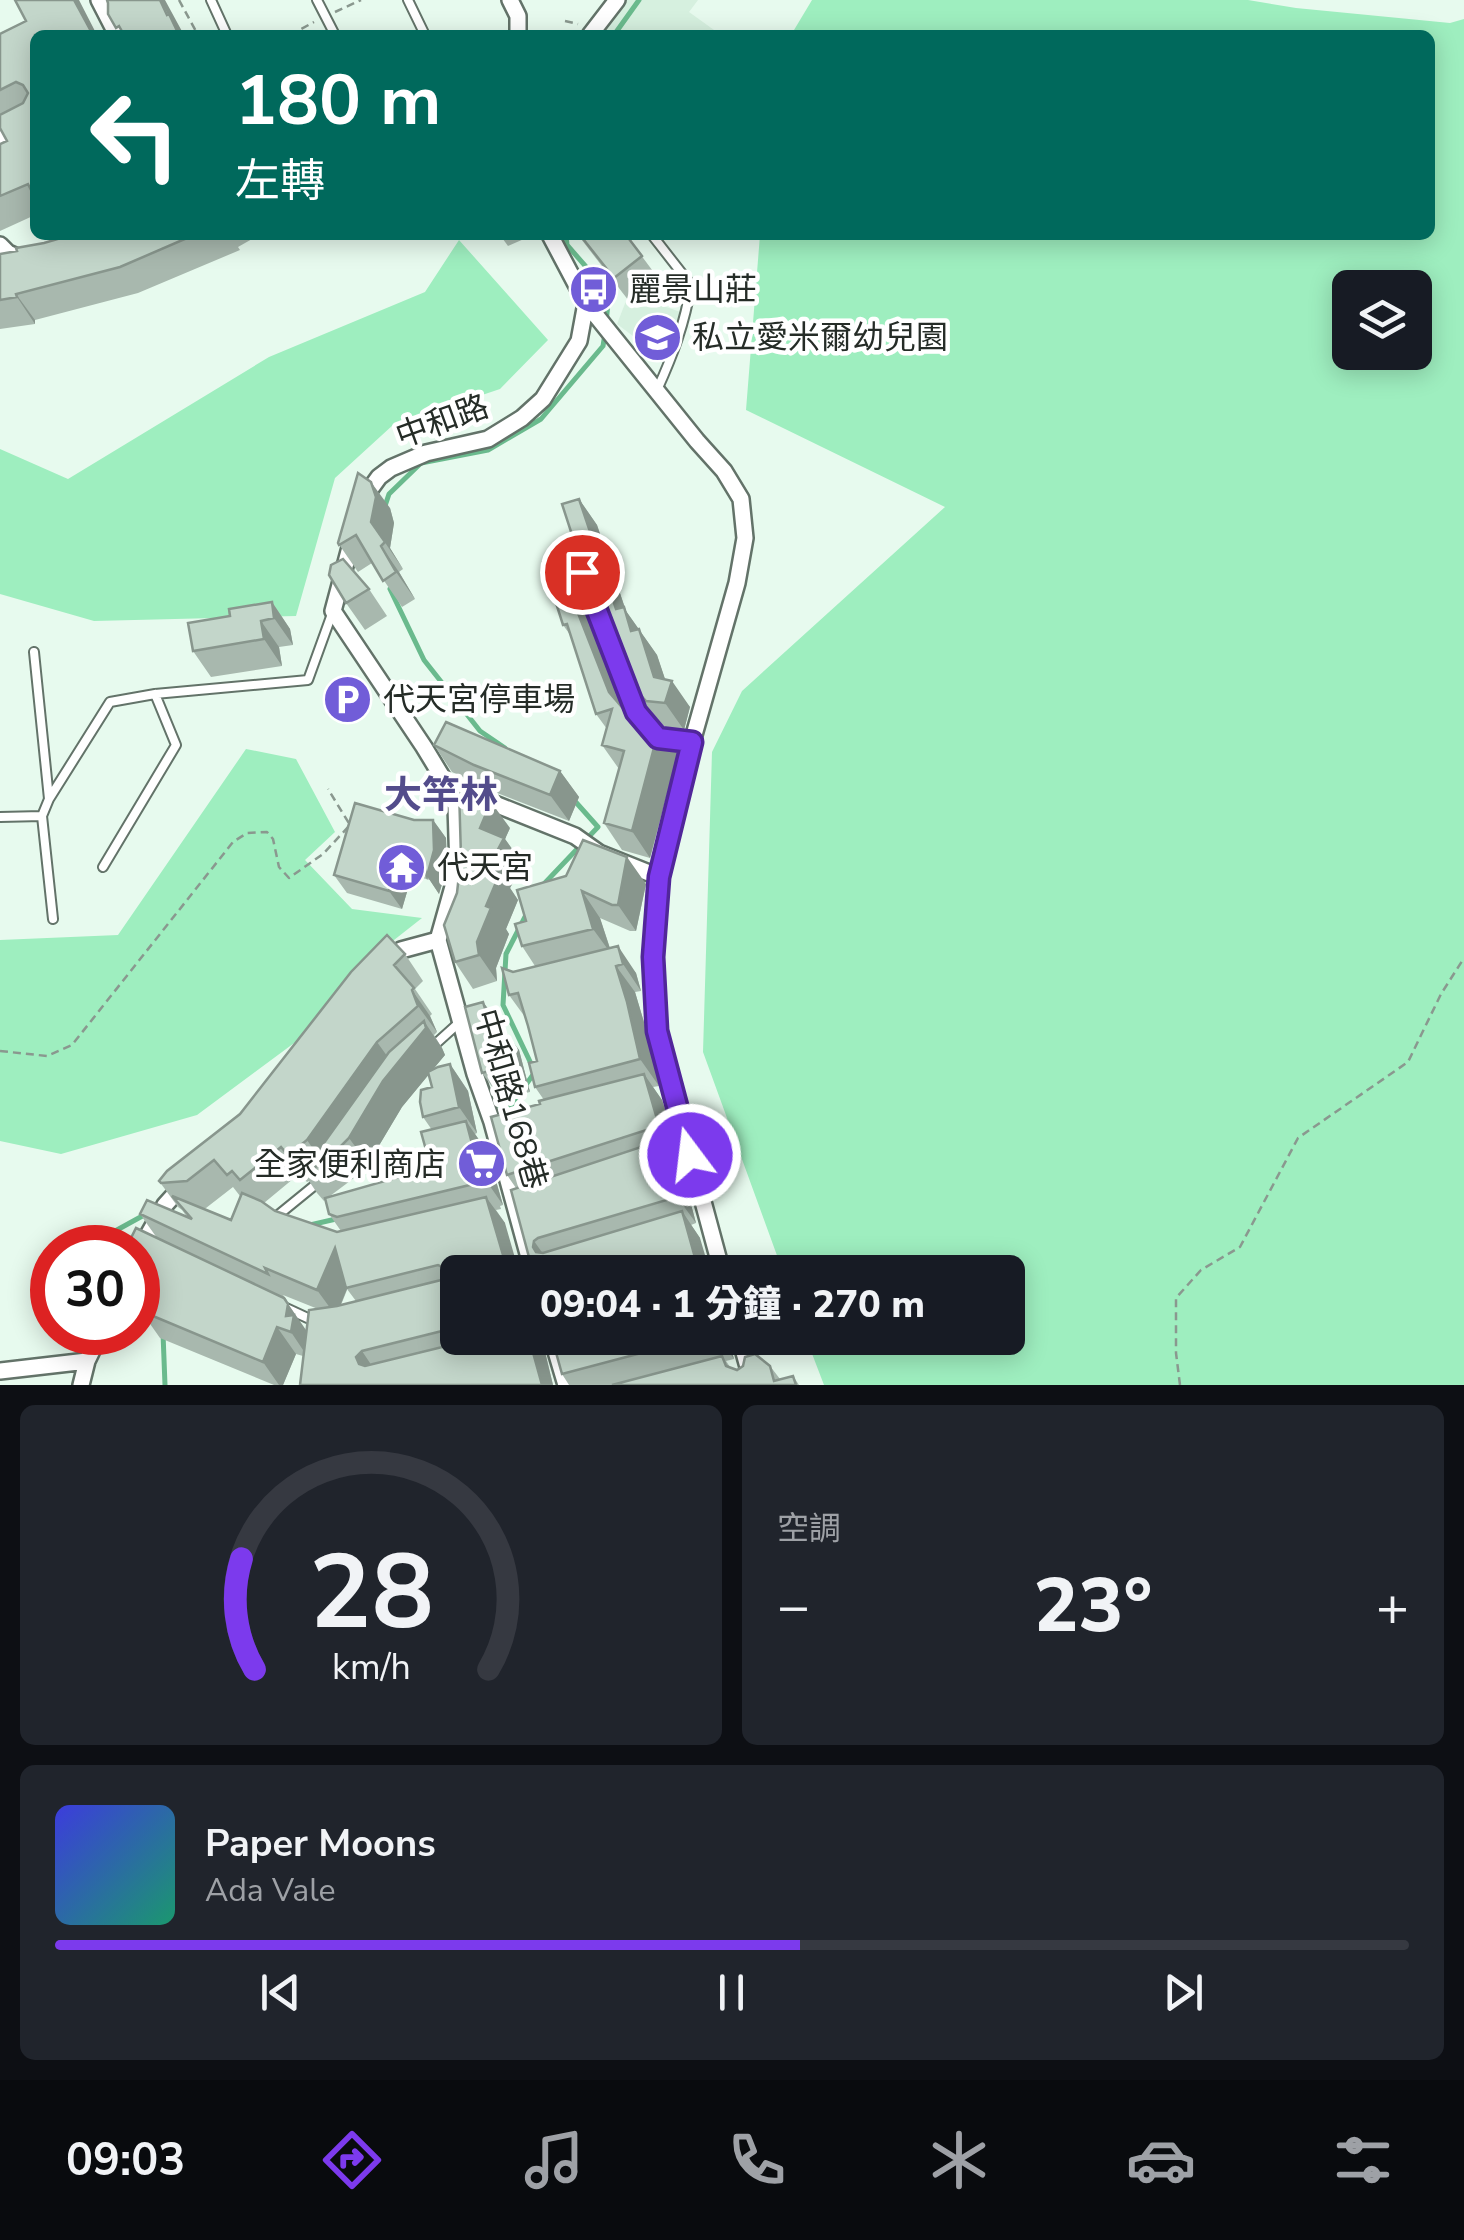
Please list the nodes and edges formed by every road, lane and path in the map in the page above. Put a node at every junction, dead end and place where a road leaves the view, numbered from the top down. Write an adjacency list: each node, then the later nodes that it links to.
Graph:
1 (98, 0): 9 (street)
2 (179, 0): 10 (path)
3 (211, 0): 11 (lane)
4 (317, 0): 12 (lane)
5 (408, 0): 13 (lane)
6 (510, 0): 14 (street)
7 (617, 0): 16 (street)
8 (565, 21): 15 (path)
9 (114, 30)
10 (195, 30)
11 (225, 30)
12 (332, 30)
13 (423, 30)
14 (518, 30)
15 (580, 30)
16 (590, 30)
17 (30, 123): 18 (street)
18 (0, 142)
19 (553, 240): 23 (street)
20 (656, 240): 24 (lane)
21 (0, 245): 22 (street)
22 (44, 262)
23 (592, 310): 24 (street); 26 (street, 中和路)
24 (657, 390): 29 (street)
25 (582, 572): 29 (street)
26 (333, 611): 28 (lane); 30 (street)
27 (34, 652): 32 (lane)
28 (155, 694): 32 (lane); 35 (lane)
29 (692, 742): 36 (street)
30 (447, 785): 36 (street); 38 (street)
31 (328, 788): 44 (path)
32 (49, 799): 33 (lane)
33 (42, 816): 34 (lane); 37 (lane)
34 (0, 818)
35 (103, 867)
36 (659, 877): 39 (street)
37 (52, 918)
38 (438, 940): 42 (street); 43 (street, 中和路168巷)
39 (653, 957): 41 (street); 46 (street)
40 (1464, 958): 74 (path)
41 (635, 961)
42 (374, 977)
43 (461, 1021): 45 (lane); 57 (street, 中和路168巷)
44 (0, 1051)
45 (417, 1060)
46 (672, 1090): 47 (lane); 51 (street)
47 (654, 1095)
48 (430, 1135): 50 (lane)
49 (442, 1150): 50 (lane)
50 (429, 1154): 55 (lane)
51 (690, 1155): 52 (lane); 60 (street)
52 (673, 1161)
53 (331, 1172): 58 (lane)
54 (193, 1178): 59 (street)
55 (382, 1192)
56 (532, 1207): 57 (lane)
57 (507, 1215): 62 (street, 中和路168巷)
58 (286, 1223)
59 (153, 1225)
60 (710, 1228): 61 (lane); 63 (street)
61 (691, 1233)
62 (525, 1255)
63 (717, 1255)
64 (268, 1300): 65 (lane)
65 (322, 1325)
66 (90, 1355): 69 (street)
67 (557, 1355): 72 (street)
68 (740, 1355): 73 (street)
69 (87, 1361): 70 (street); 71 (street)
70 (0, 1371)
71 (81, 1385)
72 (566, 1385)
73 (753, 1385)
74 (1180, 1385)

